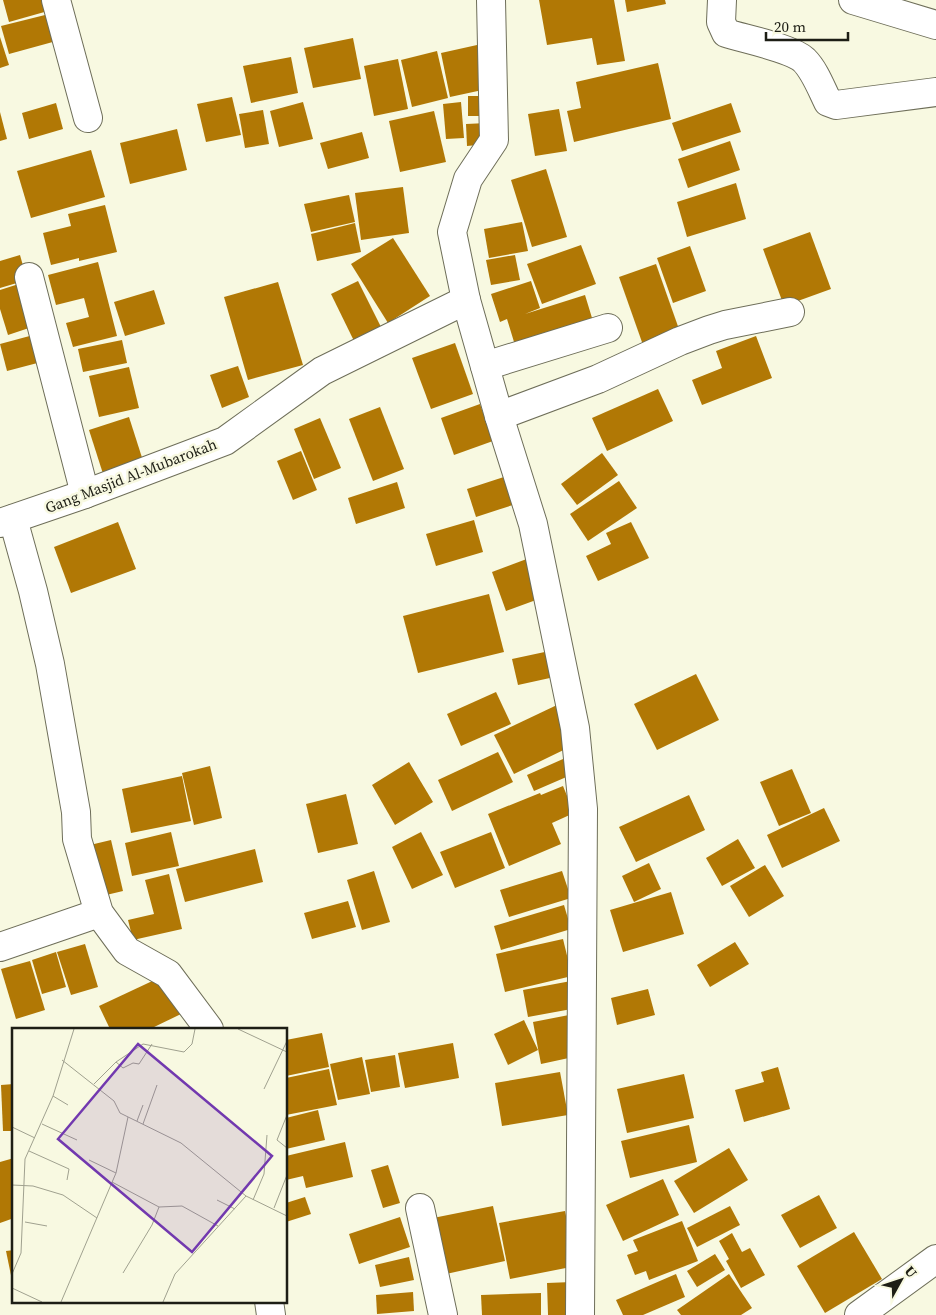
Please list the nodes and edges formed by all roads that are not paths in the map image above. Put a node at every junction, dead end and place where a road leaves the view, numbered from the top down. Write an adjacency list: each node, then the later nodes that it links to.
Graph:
1 (56, 0): 7 (street)
2 (491, 0): 9 (street)
3 (722, 0): 6 (street)
4 (853, 0): 5 (street)
5 (936, 25)
6 (936, 92)
7 (88, 118)
8 (29, 277): 14 (street)
9 (466, 300): 12 (street); 14 (street, Gang Masjid Al-Mubarokah)
10 (790, 312): 13 (street)
11 (608, 328): 12 (street)
12 (485, 366): 13 (street)
13 (499, 416): 24 (street)
14 (85, 494): 15 (street, Gang Masjid Al-Mubarokah)
15 (6, 521): 16 (street)
16 (99, 913): 17 (street); 18 (street)
17 (0, 947)
18 (208, 1028)
19 (420, 1208): 23 (street)
20 (936, 1259): 25 (street)
21 (269, 1302): 22 (street)
22 (271, 1315)
23 (443, 1315)
24 (580, 1315)
25 (859, 1315)

